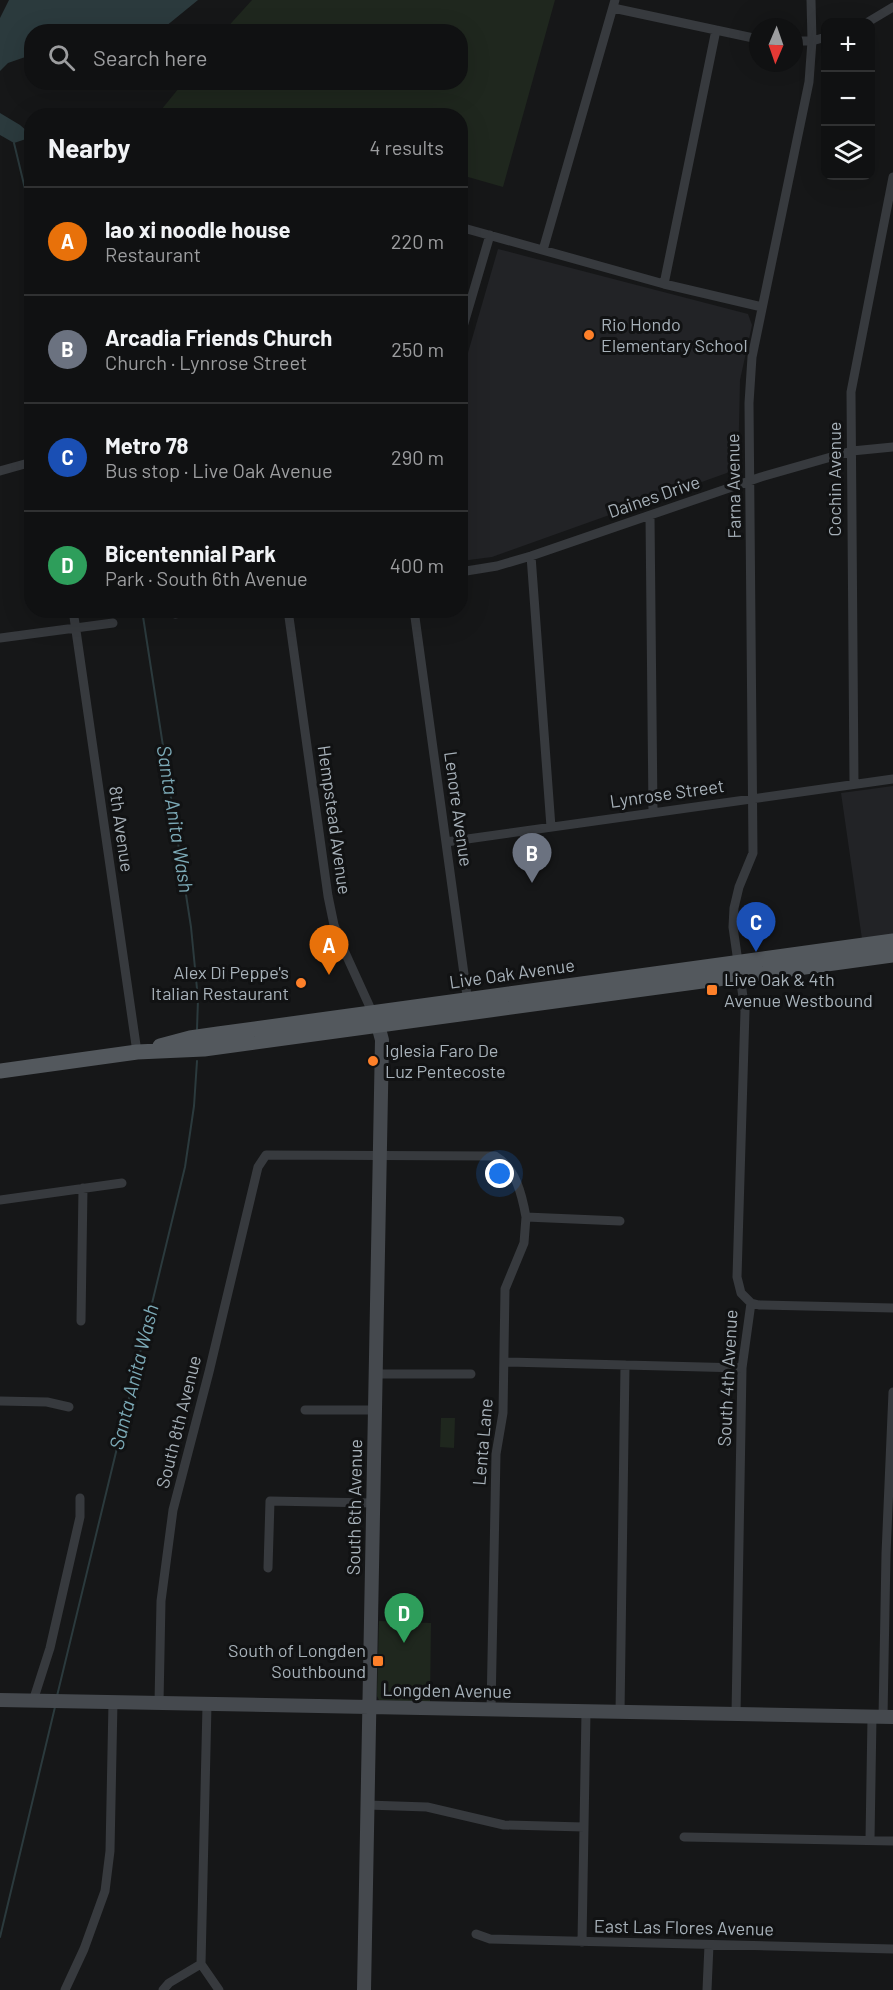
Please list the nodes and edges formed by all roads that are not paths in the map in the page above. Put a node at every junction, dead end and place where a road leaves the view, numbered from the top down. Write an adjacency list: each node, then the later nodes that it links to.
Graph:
1 (811, 0): 8 (street, Farna Avenue)
2 (614, 4): 5 (street); 13 (street)
3 (893, 8): 4 (street)
4 (875, 18)
5 (716, 30): 6 (street); 14 (street)
6 (749, 37)
7 (821, 38): 8 (street)
8 (812, 41): 9 (street); 15 (street, Farna Avenue)
9 (803, 42)
10 (893, 177): 18 (street, Cochin Avenue)
11 (468, 229): 12 (street)
12 (490, 235): 13 (street); 16 (street)
13 (543, 250): 14 (street)
14 (664, 284): 15 (street)
15 (762, 307): 21 (street, Farna Avenue)
16 (468, 310)
17 (893, 447): 18 (street, Daines Drive)
18 (852, 451): 21 (street, Daines Drive); 32 (street, Cochin Avenue)
19 (24, 464): 20 (street)
20 (0, 471)
21 (751, 480): 22 (street, Daines Drive); 33 (street, Farna Avenue)
22 (650, 516): 23 (street, Daines Drive); 34 (street)
23 (531, 556): 24 (street, Daines Drive); 35 (street)
24 (468, 571)
25 (73, 618): 29 (street, 8th Avenue)
26 (289, 618): 41 (street, Hempstead Avenue)
27 (415, 618): 36 (street, Lenore Avenue)
28 (113, 623): 29 (street)
29 (75, 628): 30 (street); 42 (street, 8th Avenue)
30 (0, 638)
31 (893, 779): 32 (street, Lynrose Street)
32 (854, 784): 33 (street, Lynrose Street)
33 (753, 799): 34 (street, Lynrose Street); 39 (street, Farna Avenue)
34 (653, 812): 35 (street, Lynrose Street)
35 (551, 827): 36 (street, Lynrose Street)
36 (446, 842): 40 (street, Lenore Avenue)
37 (893, 941): 39 (main road, Live Oak Avenue)
38 (893, 955): 39 (main road, Live Oak Avenue)
39 (738, 968): 40 (main road, Live Oak Avenue); 50 (street, South 4th Avenue)
40 (468, 1006): 41 (main road, Live Oak Avenue)
41 (375, 1019): 42 (main road, Live Oak Avenue); 44 (street, South 6th Avenue)
42 (137, 1053): 43 (main road, Live Oak Avenue)
43 (0, 1071)
44 (379, 1155): 48 (street); 56 (street, South 6th Avenue); 69 (street, South 8th Avenue)
45 (122, 1183): 46 (street)
46 (83, 1188): 47 (street); 52 (street)
47 (0, 1200)
48 (526, 1217): 49 (street); 53 (street, Lenta Lane)
49 (620, 1221)
50 (751, 1303): 51 (street); 55 (street, South 4th Avenue)
51 (893, 1308)
52 (81, 1322)
53 (504, 1362): 54 (street); 72 (street, Lenta Lane)
54 (626, 1365): 55 (street); 74 (street)
55 (742, 1368): 75 (street, South 4th Avenue)
56 (375, 1374): 57 (street); 62 (street, South 6th Avenue)
57 (471, 1374)
58 (893, 1392): 76 (street)
59 (0, 1401): 60 (street)
60 (69, 1407)
61 (305, 1410): 62 (street)
62 (375, 1410): 64 (street, South 6th Avenue)
63 (80, 1498): 67 (street)
64 (373, 1503): 65 (street); 71 (street, South 6th Avenue)
65 (268, 1568)
66 (0, 1700): 67 (street, Longden Avenue)
67 (33, 1701): 68 (street, Longden Avenue)
68 (113, 1702): 69 (street, Longden Avenue); 87 (street)
69 (159, 1703): 70 (street, Longden Avenue)
70 (207, 1705): 71 (street, Longden Avenue); 86 (street)
71 (370, 1708): 72 (street, Longden Avenue); 77 (street, South 6th Avenue)
72 (491, 1709): 73 (street, Longden Avenue)
73 (586, 1712): 74 (street, Longden Avenue); 78 (street)
74 (620, 1713): 75 (street, Longden Avenue)
75 (736, 1715): 76 (street, Longden Avenue)
76 (882, 1717): 80 (street)
77 (367, 1805): 78 (street); 90 (street, South 6th Avenue)
78 (584, 1827): 83 (street)
79 (684, 1837): 80 (street)
80 (870, 1840): 81 (street)
81 (893, 1841)
82 (476, 1934): 83 (street, East Las Flores Avenue)
83 (582, 1942): 84 (street, East Las Flores Avenue)
84 (709, 1945): 85 (street, East Las Flores Avenue); 91 (street)
85 (893, 1949)
86 (201, 1964): 88 (street); 89 (street)
87 (65, 1990)
88 (163, 1990)
89 (219, 1990)
90 (364, 1990)
91 (707, 1990)

